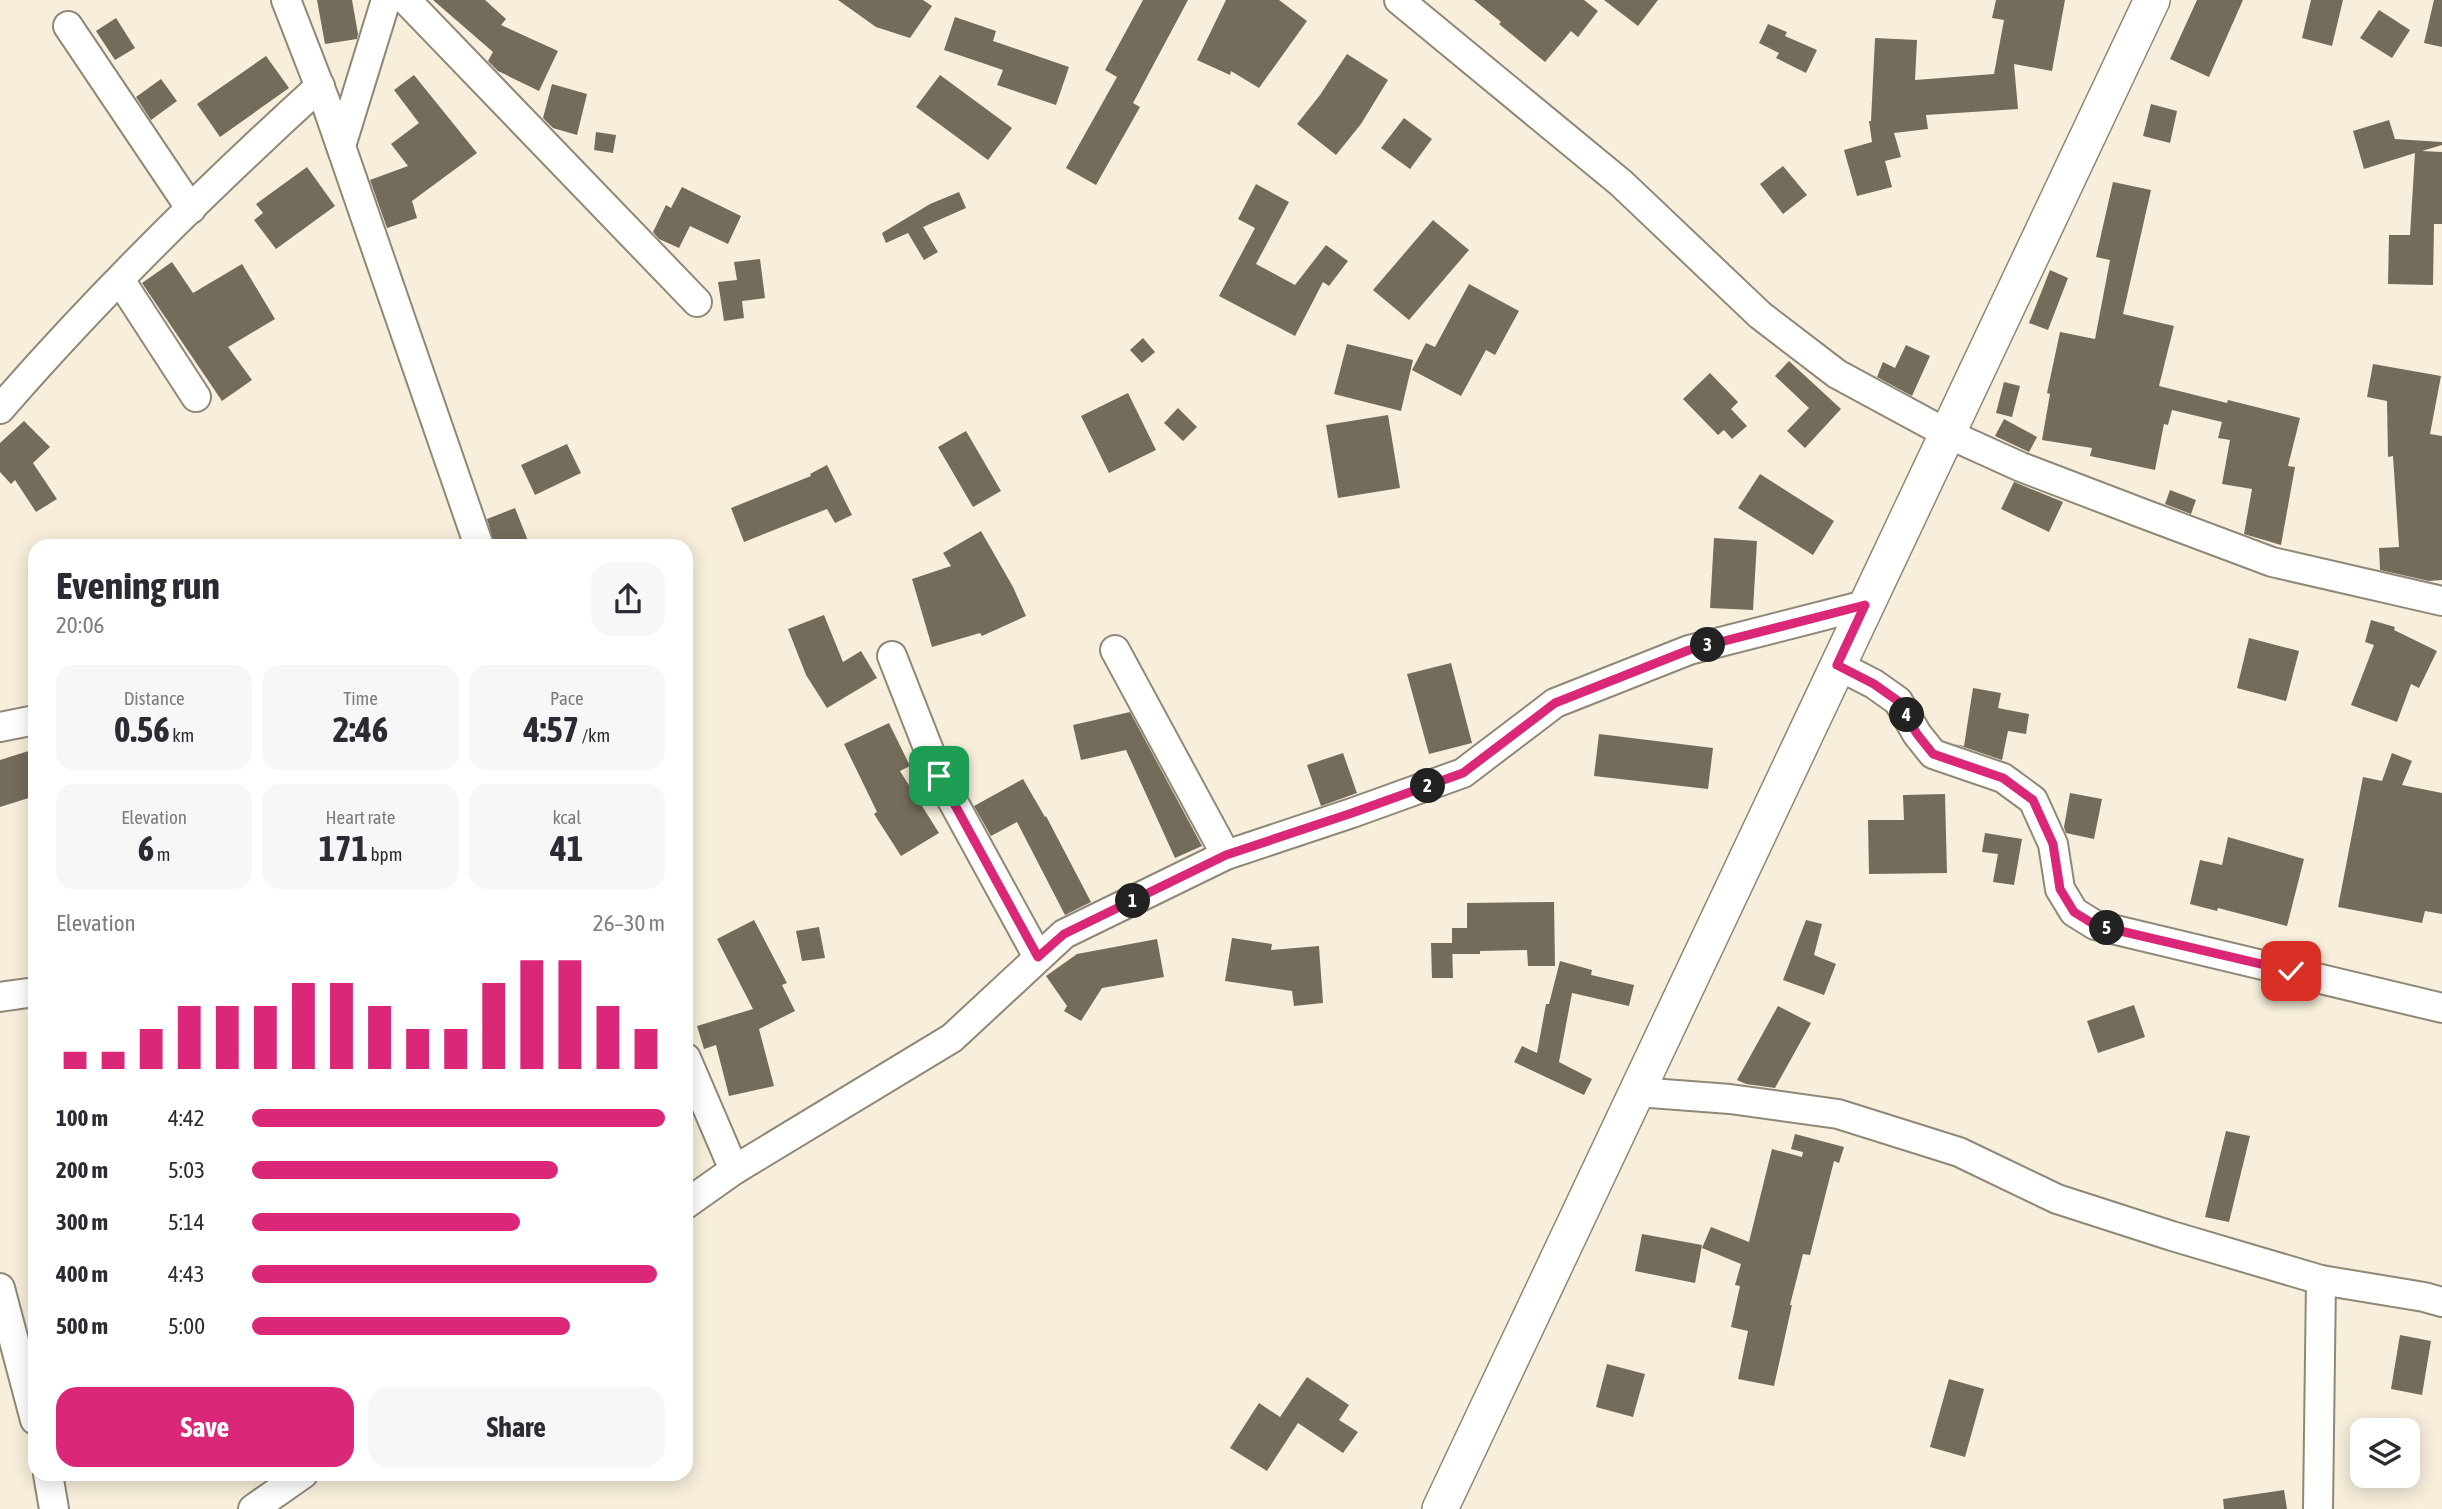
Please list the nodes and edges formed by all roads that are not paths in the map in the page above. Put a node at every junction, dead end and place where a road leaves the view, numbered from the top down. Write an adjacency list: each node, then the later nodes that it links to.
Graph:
1 (286, 0): 7 (street)
2 (386, 0): 8 (street)
3 (406, 0): 11 (street)
4 (1399, 0): 14 (street)
5 (2152, 0): 14 (main road)
6 (68, 26): 9 (street)
7 (320, 86): 8 (street); 9 (street)
8 (341, 146): 15 (street)
9 (191, 209): 10 (street)
10 (120, 280): 12 (street); 13 (street)
11 (697, 302)
12 (196, 397)
13 (0, 409)
14 (1946, 433): 16 (street); 17 (main road)
15 (477, 539)
16 (2442, 601)
17 (1865, 605): 20 (main road); 23 (street)
18 (1115, 650): 23 (street)
19 (891, 656): 24 (street)
20 (1837, 665): 27 (street); 29 (main road)
21 (28, 721): 22 (street)
22 (0, 727)
23 (1226, 855): 24 (street)
24 (1038, 957): 30 (street)
25 (28, 993): 26 (street)
26 (0, 997)
27 (2442, 1008)
28 (693, 1074): 30 (street)
29 (1637, 1092): 32 (street); 40 (main road)
30 (734, 1170): 31 (street)
31 (693, 1199)
32 (2321, 1280): 34 (street); 41 (street)
33 (0, 1288): 35 (street)
34 (2442, 1302)
35 (28, 1394)
36 (49, 1481): 38 (street)
37 (293, 1481): 39 (street)
38 (54, 1509)
39 (253, 1509)
40 (1440, 1509)
41 (2318, 1509)

